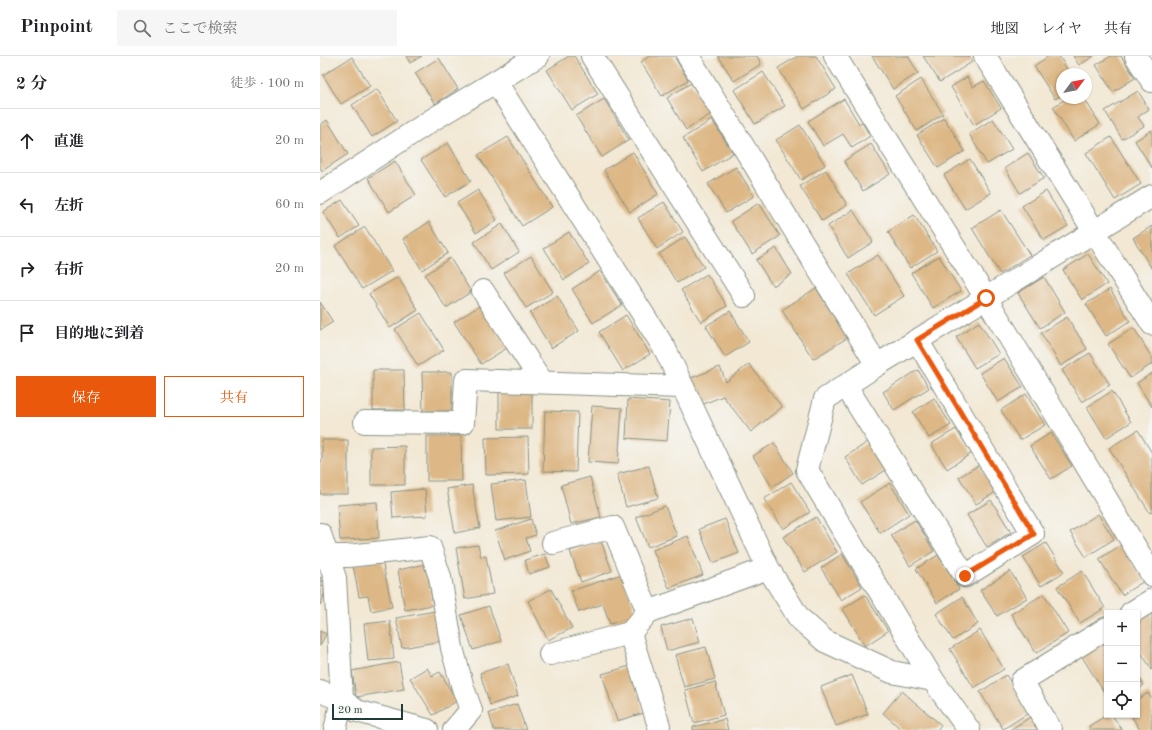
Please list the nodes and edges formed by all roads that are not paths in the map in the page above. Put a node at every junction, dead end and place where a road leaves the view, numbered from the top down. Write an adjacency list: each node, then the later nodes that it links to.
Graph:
1 (538, 56): 8 (street)
2 (592, 56): 13 (street)
3 (688, 56): 17 (street)
4 (835, 56): 14 (street)
5 (985, 56): 11 (street)
6 (1136, 56): 7 (street)
7 (1152, 81)
8 (496, 82): 9 (street); 20 (street)
9 (320, 193)
10 (1152, 196): 11 (street)
11 (1094, 232): 14 (street); 15 (street)
12 (483, 291): 18 (street)
13 (744, 296)
14 (986, 298): 16 (street); 26 (street)
15 (1152, 324)
16 (917, 340): 17 (street); 19 (street)
17 (877, 365): 19 (street)
18 (542, 382): 20 (street); 21 (street)
19 (846, 386): 33 (street)
20 (683, 387): 25 (street)
21 (365, 422)
22 (320, 534): 24 (street)
23 (553, 543): 29 (street)
24 (324, 556): 35 (street); 39 (street)
25 (768, 568): 29 (street); 33 (street)
26 (1152, 575)
27 (1152, 600): 28 (street)
28 (1136, 610)
29 (648, 612): 31 (street)
30 (1104, 630): 41 (street)
31 (630, 633): 32 (street); 36 (street)
32 (550, 654)
33 (933, 680): 40 (street)
34 (320, 691): 35 (street)
35 (342, 700): 37 (street); 38 (street)
36 (659, 726)
37 (335, 730)
38 (427, 730)
39 (454, 730)
40 (969, 730)
41 (1051, 730)

